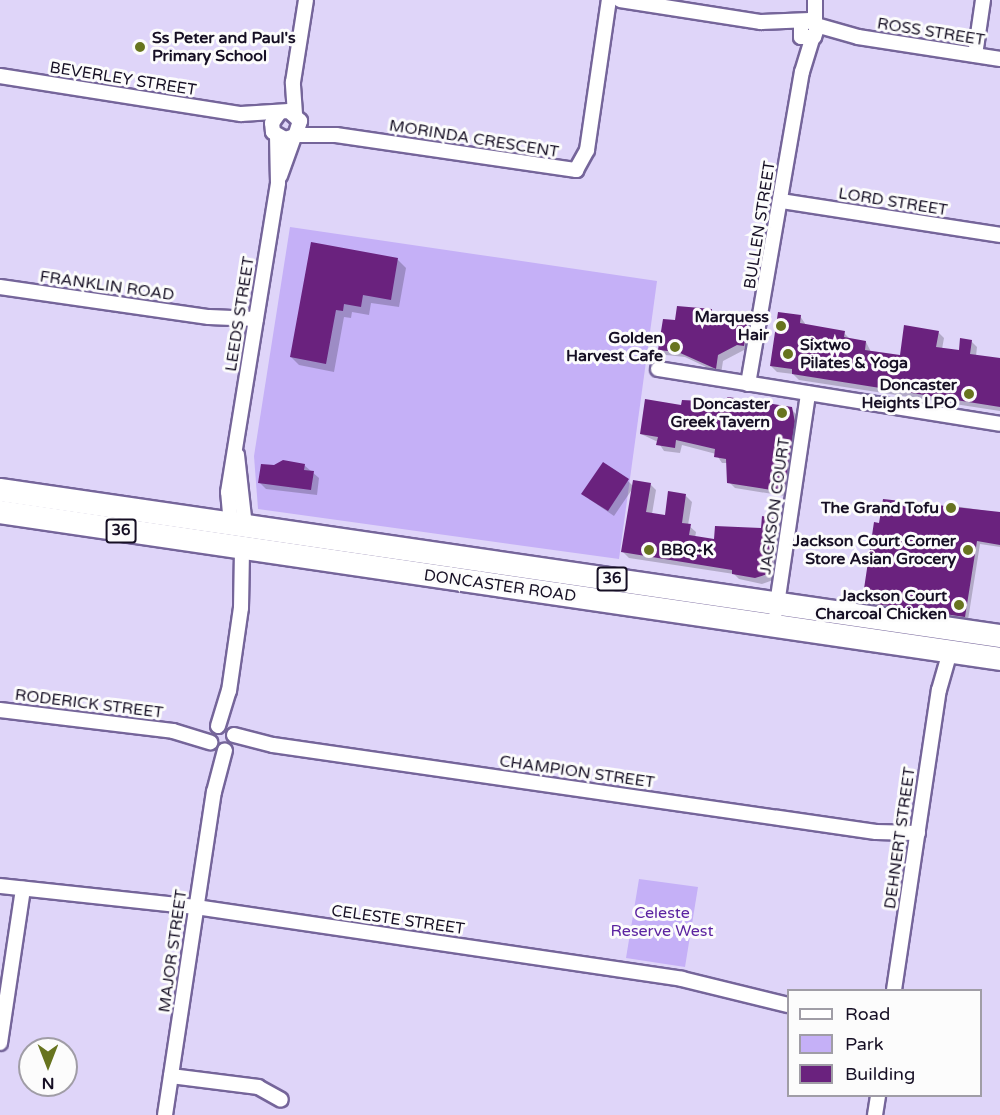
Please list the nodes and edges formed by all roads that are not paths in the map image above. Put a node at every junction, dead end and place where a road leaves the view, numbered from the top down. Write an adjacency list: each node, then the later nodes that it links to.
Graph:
1 (306, 0): 12 (street, LEEDS STREET)
2 (609, 0): 12 (street, MORINDA CRESCENT)
3 (620, 0): 7 (street, ROSS STREET)
4 (810, 0): 7 (street, BULLEN STREET)
5 (816, 0): 7 (street, BULLEN STREET)
6 (983, 0): 8 (street)
7 (808, 30): 8 (street, ROSS STREET); 15 (street, BULLEN STREET)
8 (975, 55): 9 (street, ROSS STREET)
9 (1000, 59)
10 (0, 76): 11 (street, BEVERLEY STREET)
11 (241, 114): 12 (street, BEVERLEY STREET); 13 (street, BEVERLEY STREET)
12 (291, 122): 13 (street); 13 (street, BEVERLEY STREET); 14 (street, LEEDS STREET)
13 (274, 131): 14 (street, LEEDS STREET)
14 (278, 183): 18 (street, LEEDS STREET)
15 (781, 201): 16 (street, LORD STREET); 20 (street, BULLEN STREET)
16 (1000, 235)
17 (0, 287): 18 (street, FRANKLIN ROAD)
18 (255, 324): 25 (street, LEEDS STREET)
19 (658, 369): 20 (street)
20 (748, 384): 21 (street)
21 (808, 393): 22 (street); 27 (street, JACKSON COURT)
22 (1000, 424)
23 (0, 490): 25 (main road, DONCASTER ROAD / 36)
24 (0, 512): 26 (main road, DONCASTER ROAD / 36)
25 (238, 525): 26 (main road); 27 (main road, DONCASTER ROAD / 36)
26 (242, 550): 27 (main road, DONCASTER ROAD / 36); 32 (street, MAJOR STREET)
27 (776, 614): 28 (main road, DONCASTER ROAD / 36); 29 (main road, DONCASTER ROAD / 36)
28 (995, 634): 29 (street)
29 (947, 652): 30 (main road, DONCASTER ROAD / 36); 33 (street, DEHNERT STREET)
30 (1000, 659)
31 (0, 710): 32 (street, RODERICK STREET)
32 (222, 738): 33 (street, CHAMPION STREET); 36 (street, MAJOR STREET)
33 (917, 837): 37 (street, DEHNERT STREET)
34 (0, 886): 35 (street, CELESTE STREET)
35 (23, 889): 36 (street, CELESTE STREET); 39 (street)
36 (196, 906): 38 (street, CELESTE STREET); 40 (street, MAJOR STREET)
37 (894, 989)
38 (787, 1005)
39 (0, 1043)
40 (171, 1076): 42 (street); 43 (street, MAJOR STREET)
41 (878, 1097): 44 (street)
42 (281, 1100)
43 (165, 1115)
44 (875, 1115)

